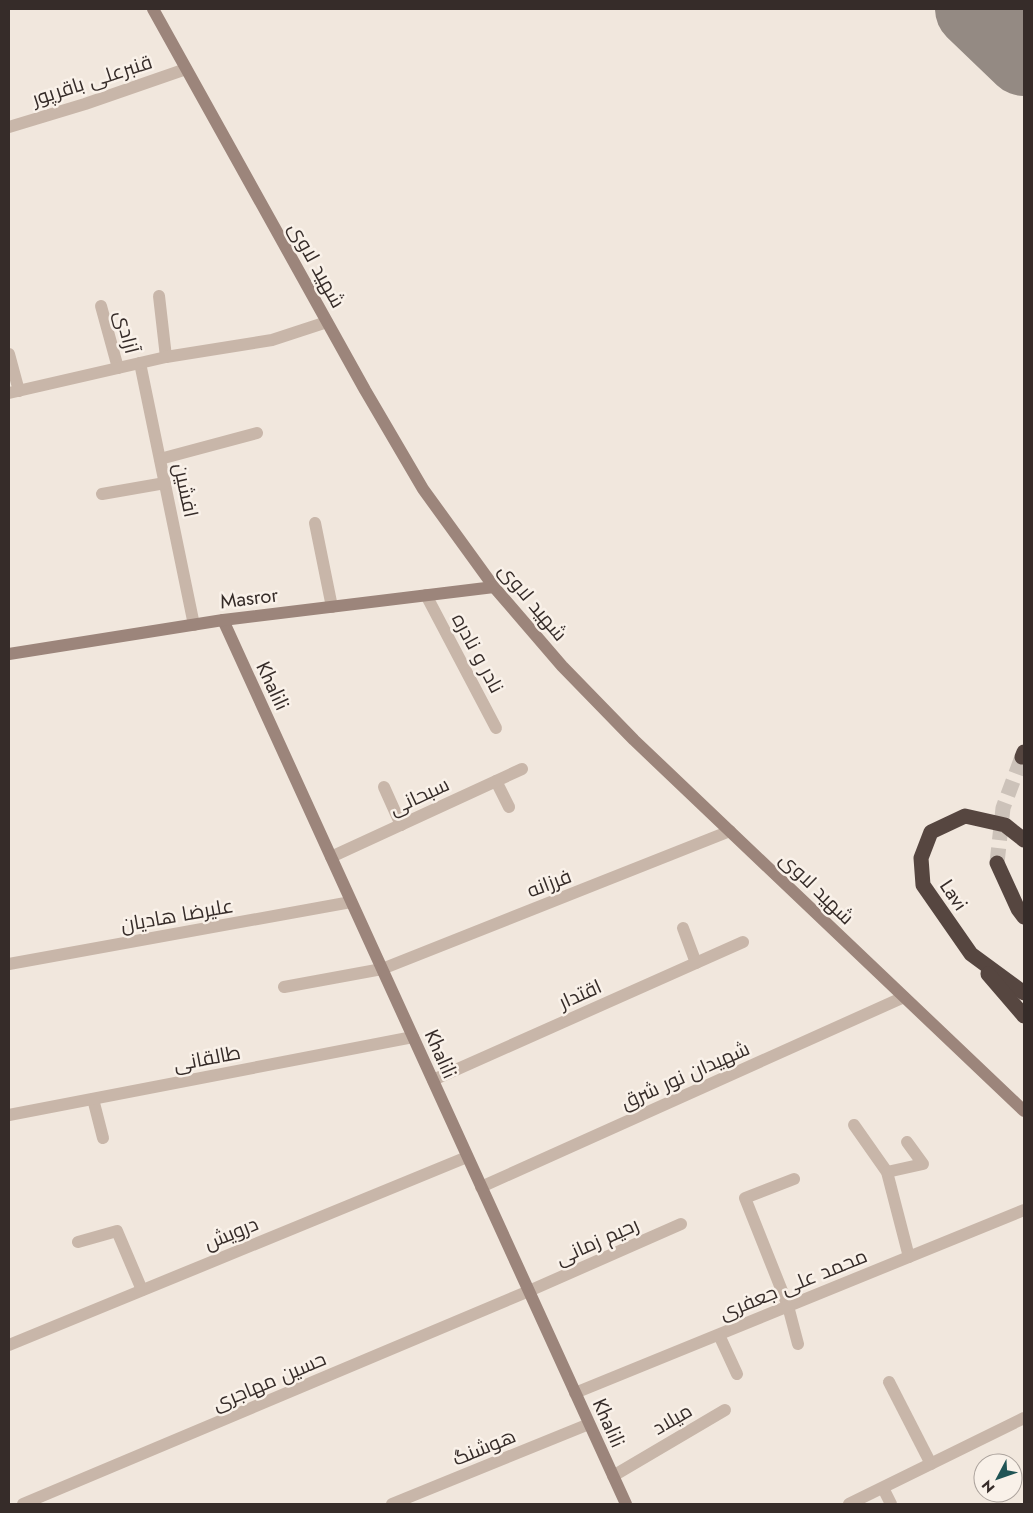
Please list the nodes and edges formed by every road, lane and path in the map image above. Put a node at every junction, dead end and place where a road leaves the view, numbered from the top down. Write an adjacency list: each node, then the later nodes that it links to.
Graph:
1 (153, 9): 2 (street, شهید لاوی)
2 (186, 69): 3 (street, قنبرعلی باقرپور); 6 (street, شهید لاوی)
3 (9, 127)
4 (159, 296): 8 (street)
5 (101, 306): 10 (street, آزادی)
6 (327, 322): 8 (street); 17 (street, شهید لاوی)
7 (9, 354): 11 (street)
8 (166, 357): 9 (street)
9 (140, 363): 10 (street); 13 (street, افشین)
10 (118, 368): 11 (street)
11 (14, 392)
12 (257, 433): 13 (street)
13 (160, 460): 14 (street, افشین)
14 (165, 483): 15 (street); 21 (street, افشین)
15 (102, 494)
16 (315, 523): 19 (street)
17 (494, 587): 18 (street, Masror); 29 (street, شهید لاوی)
18 (426, 595): 19 (street, Masror); 23 (street, نادر و نادره)
19 (332, 607): 20 (street, Masror)
20 (223, 620): 21 (street, Masror); 31 (street, Khalili)
21 (194, 624): 22 (street, Masror)
22 (9, 654)
23 (496, 728)
24 (522, 769): 25 (street, سبحانی)
25 (496, 781): 27 (street); 28 (street, سبحانی)
26 (384, 787): 28 (street)
27 (508, 807)
28 (401, 825): 31 (street, سبحانی)
29 (730, 831): 40 (street, فرزانه); 43 (street, شهید لاوی)
30 (1024, 840): 37 (highway, Lavi)
31 (331, 856): 33 (street, Khalili)
32 (997, 863): 34 (highway)
33 (351, 902): 39 (street, علیرضا هادیان); 40 (street, Khalili)
34 (1024, 916)
35 (683, 928): 38 (street)
36 (743, 942): 38 (street, اقتدار)
37 (971, 954): 42 (highway, Lavi); 44 (highway)
38 (696, 963): 46 (street, اقتدار)
39 (9, 964)
40 (382, 969): 41 (street, فرزانه); 45 (street, Khalili)
41 (284, 987)
42 (1024, 993)
43 (904, 997): 48 (street, شهید لاوی); 56 (street, شهیدان نور شرق)
44 (1024, 1016)
45 (413, 1037): 46 (street, Khalili); 47 (street, طالقانی)
46 (433, 1080): 53 (street, Khalili)
47 (93, 1099): 49 (street, طالقانی); 51 (street)
48 (1024, 1111)
49 (9, 1115)
50 (854, 1125): 54 (street)
51 (103, 1138)
52 (907, 1142): 54 (street)
53 (467, 1156): 56 (street, Khalili); 61 (street, درویش)
54 (887, 1172): 60 (street)
55 (794, 1179): 63 (street)
56 (481, 1187): 62 (street, Khalili)
57 (1024, 1210): 60 (street, محمد علی جعفری)
58 (681, 1224): 62 (street, رحیم زمانی)
59 (78, 1242): 61 (street)
60 (909, 1257): 63 (street, محمد علی جعفری)
61 (142, 1290): 66 (street, درویش)
62 (529, 1292): 69 (street, Khalili); 76 (street, حسین مهاجری)
63 (788, 1306): 64 (street, محمد علی جعفری); 65 (street)
64 (719, 1335): 67 (street); 69 (street, محمد علی جعفری)
65 (798, 1344)
66 (9, 1345)
67 (737, 1374)
68 (889, 1382): 73 (street)
69 (575, 1393): 72 (street, Khalili)
70 (725, 1410): 74 (street, میلاد)
71 (1024, 1418): 73 (street)
72 (589, 1424): 74 (street, Khalili); 77 (street, هوشنگ)
73 (931, 1464): 75 (street)
74 (612, 1476): 78 (street, Khalili)
75 (882, 1488): 79 (street); 80 (street)
76 (23, 1504)
77 (392, 1504)
78 (626, 1504)
79 (849, 1504)
80 (891, 1504)

